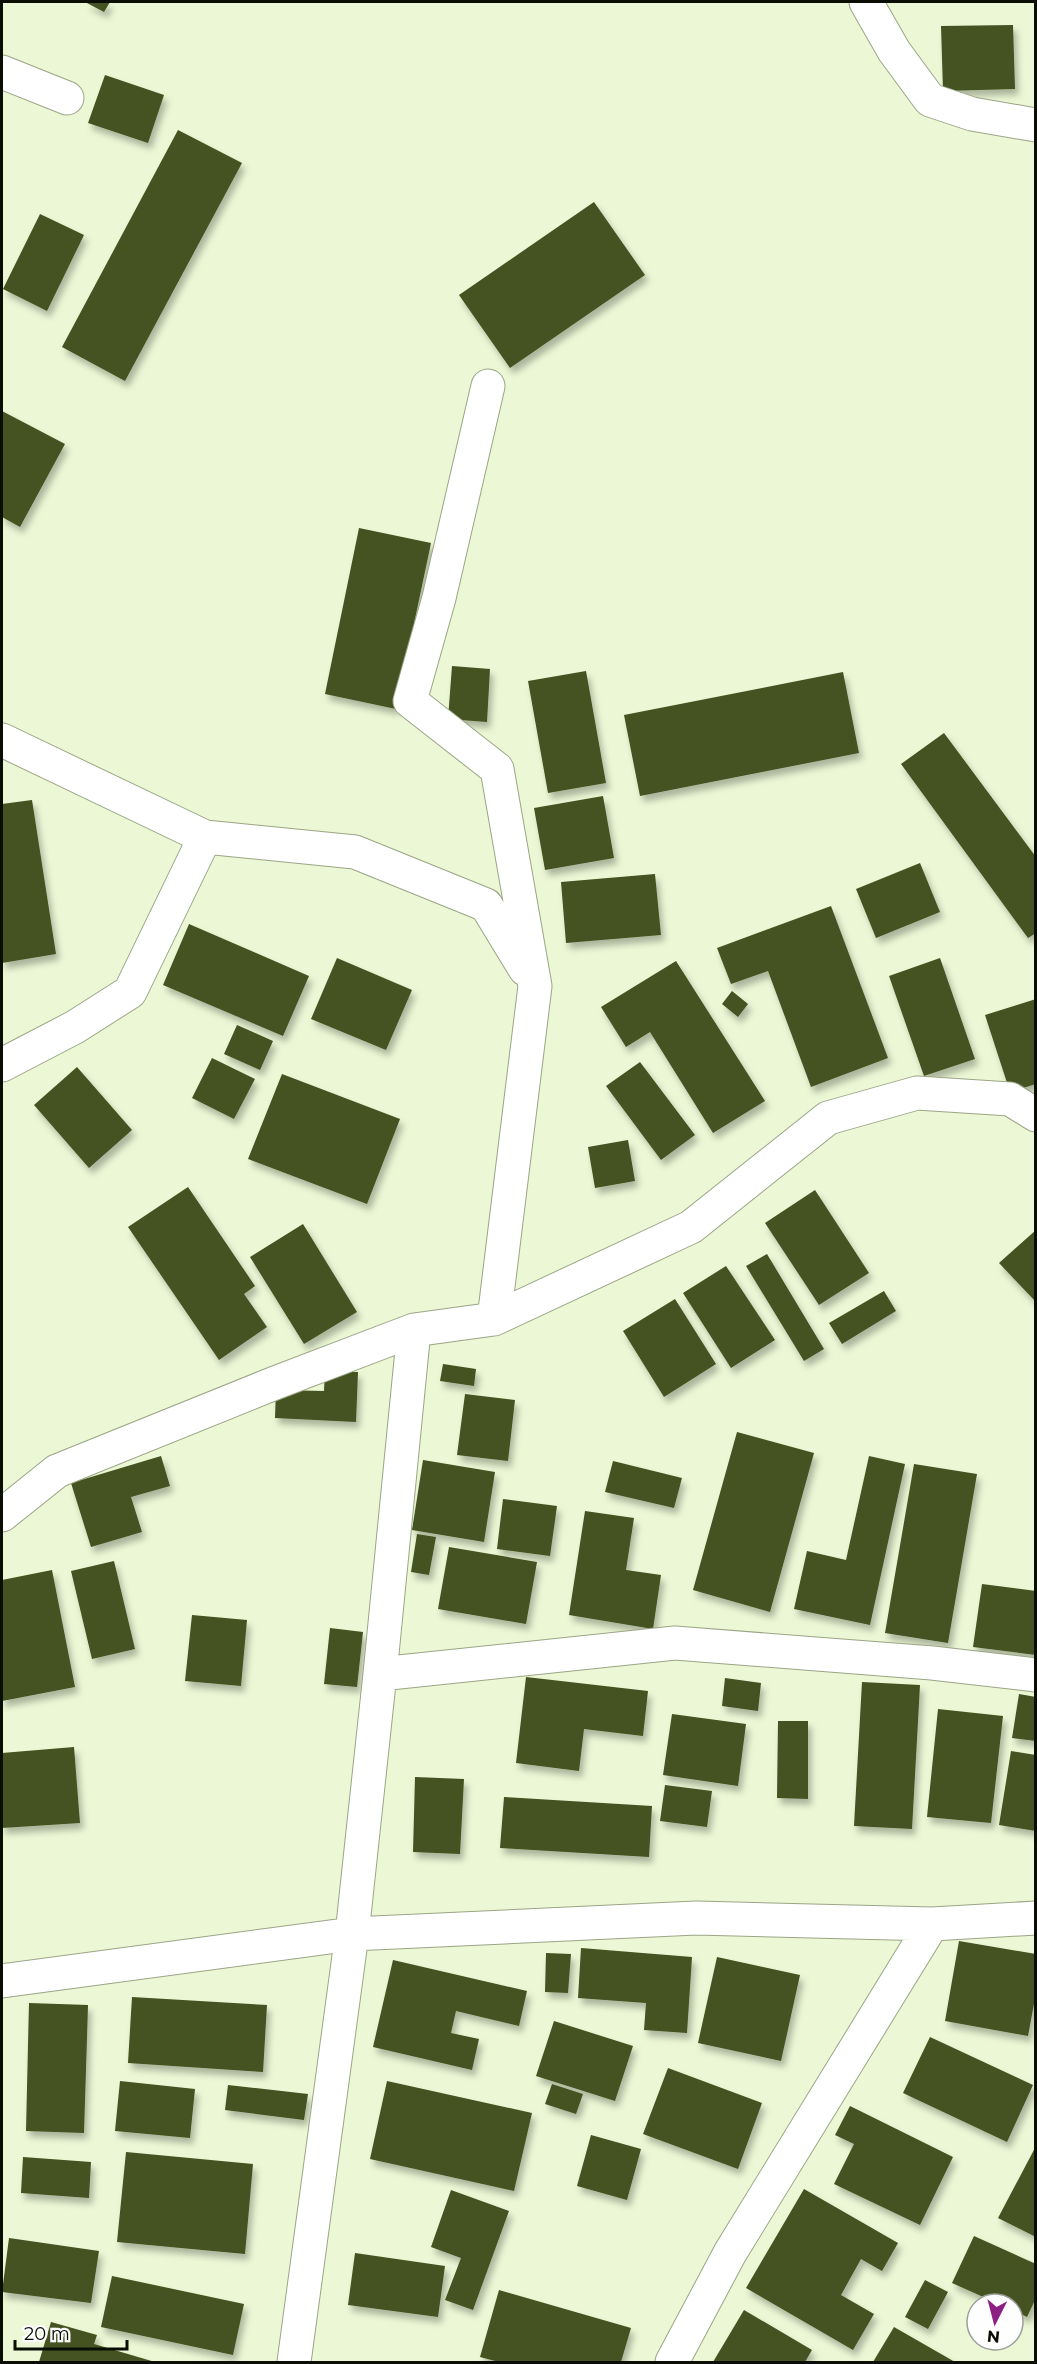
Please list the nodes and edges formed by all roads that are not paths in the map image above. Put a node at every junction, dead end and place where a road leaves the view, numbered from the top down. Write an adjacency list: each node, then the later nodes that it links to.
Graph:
1 (866, 2): 4 (street)
2 (2, 72): 3 (street)
3 (67, 98)
4 (1035, 125)
5 (488, 386): 8 (street)
6 (2, 740): 7 (street)
7 (205, 837): 8 (street); 9 (street)
8 (535, 986): 11 (street)
9 (2, 1065)
10 (1035, 1115): 11 (street)
11 (494, 1319): 12 (street)
12 (414, 1330): 13 (street); 14 (street)
13 (2, 1515)
14 (380, 1674): 15 (street); 18 (street)
15 (1035, 1675)
16 (1035, 1918): 17 (street)
17 (932, 1924): 18 (street); 21 (street)
18 (352, 1934): 19 (street); 20 (street)
19 (2, 1980)
20 (294, 2362)
21 (672, 2362)

